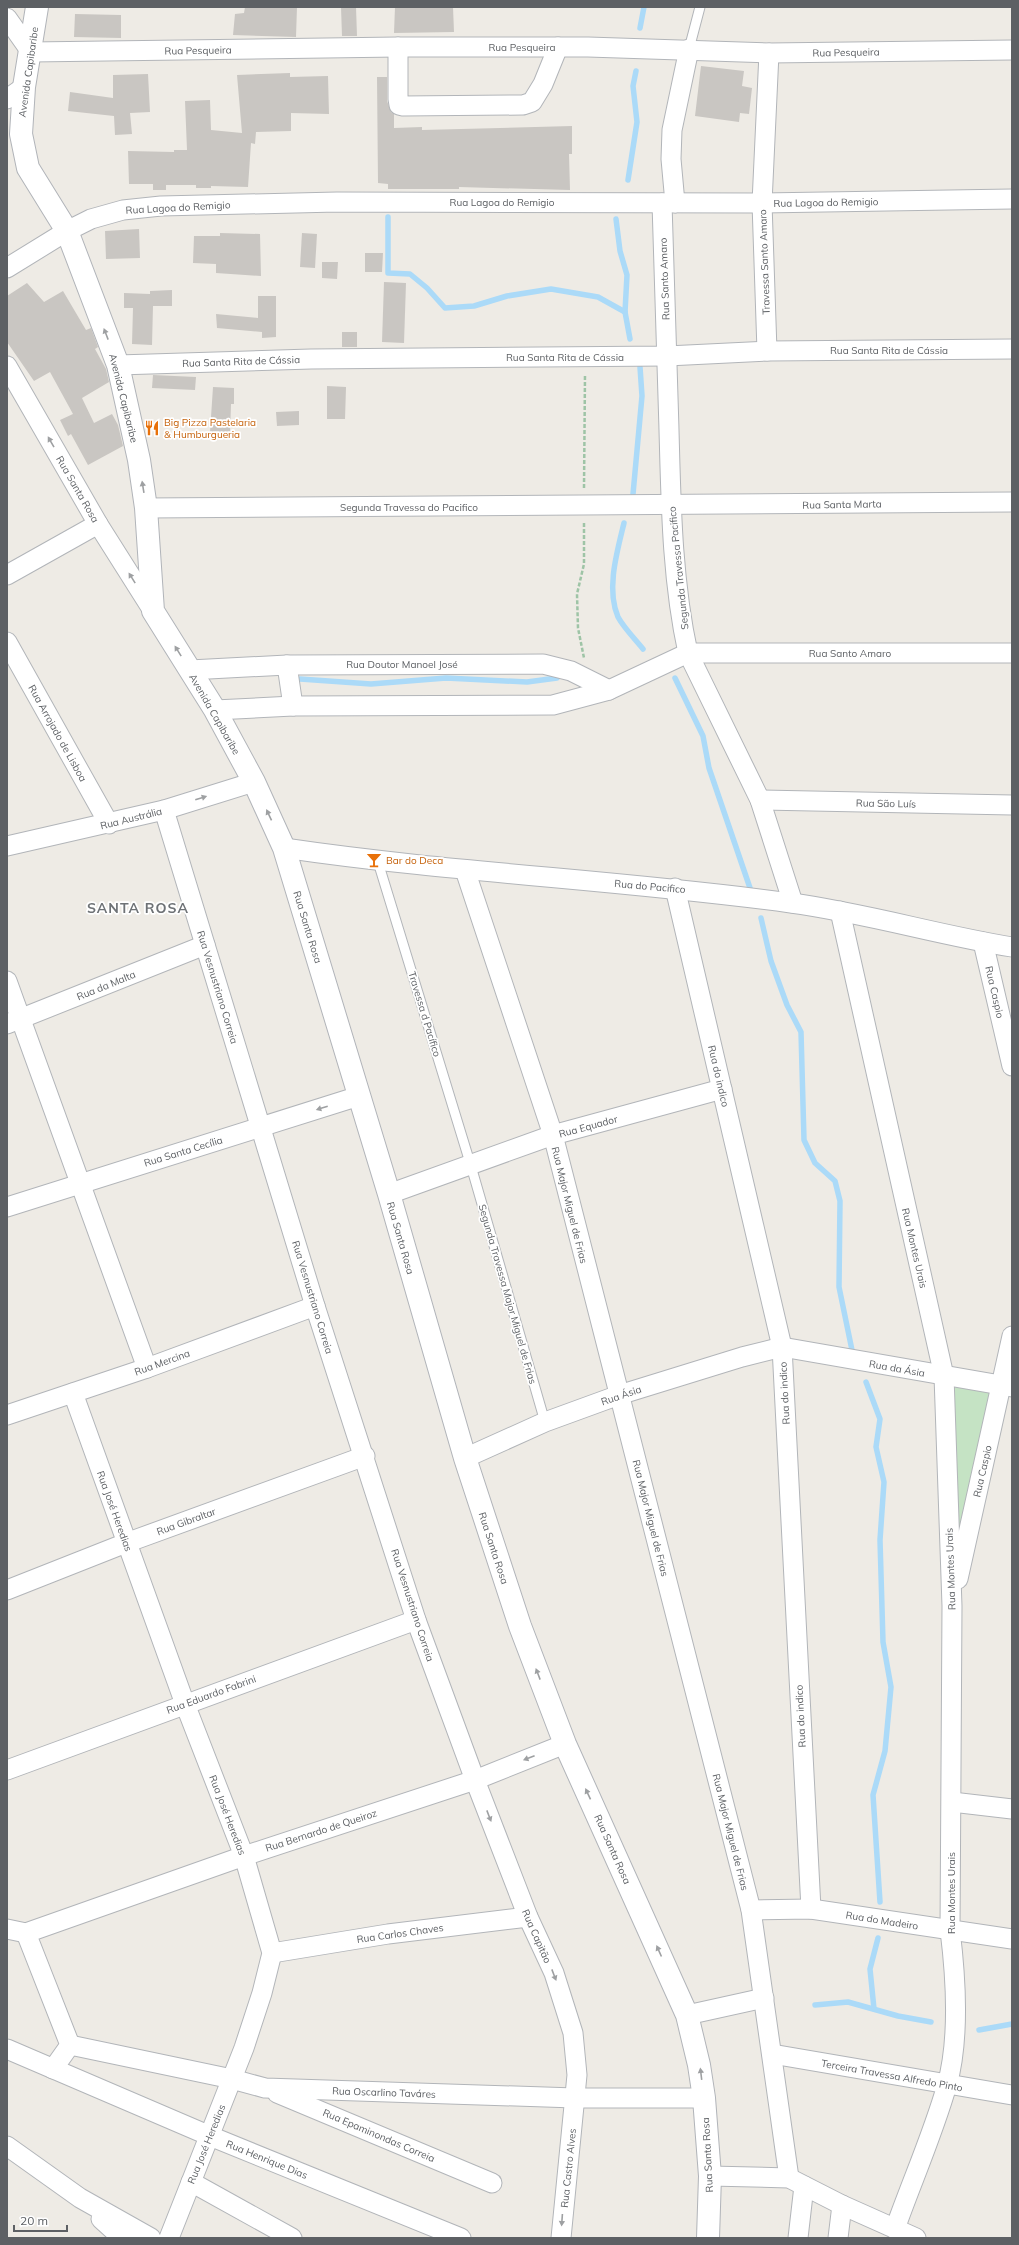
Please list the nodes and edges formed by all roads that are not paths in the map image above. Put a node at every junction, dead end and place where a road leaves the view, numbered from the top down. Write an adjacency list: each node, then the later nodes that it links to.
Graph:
1 (37, 7): 8 (street, Avenida Capibaribe)
2 (700, 7): 6 (lane)
3 (7, 18): 8 (street)
4 (398, 47): 5 (street, Rua Pesqueira); 5 (street); 8 (street, Rua Pesqueira)
5 (558, 47): 6 (street, Rua Pesqueira)
6 (689, 50): 9 (street, Rua Pesqueira); 12 (street)
7 (1012, 50): 9 (street, Rua Pesqueira)
8 (31, 52): 10 (street, Avenida Capibaribe)
9 (769, 53): 13 (street, Travessa Santo Amaro)
10 (16, 93): 14 (street, Avenida Capibaribe)
11 (1012, 199): 13 (street, Rua Lagoa do Remigio)
12 (668, 203): 13 (street, Rua Lagoa do Remigio); 14 (street, Rua Lagoa do Remigio); 18 (street, Rua Santo Amaro)
13 (762, 203): 17 (street, Travessa Santo Amaro)
14 (67, 231): 15 (street, Rua Lagoa do Remigio); 19 (street, Avenida Capibaribe, one-way to 14)
15 (7, 268)
16 (1012, 349): 17 (street, Rua Santa Rita de Cássia)
17 (767, 351): 18 (street, Rua Santa Rita de Cássia)
18 (667, 356): 19 (street, Rua Santa Rita de Cássia); 22 (street, Segunda Travessa Pacifico)
19 (118, 365): 23 (street, Avenida Capibaribe, one-way to 19)
20 (7, 366): 24 (street, Rua Santa Rosa, one-way to 20)
21 (1012, 502): 22 (street, Rua Santa Marta)
22 (671, 506): 23 (street, Segunda Travessa do Pacifico); 28 (street, Segunda Travessa Pacifico)
23 (146, 508): 26 (street, Avenida Capibaribe)
24 (98, 524): 25 (street); 26 (street, Rua Santa Rosa, one-way to 24)
25 (7, 575)
26 (153, 611): 31 (street, Avenida Capibaribe, one-way to 26)
27 (7, 642): 39 (street, Rua Arrojado de Lisboa)
28 (688, 653): 29 (street, Rua Santo Amaro); 32 (street); 36 (street, Segunda Travessa Pacifico)
29 (1012, 653)
30 (287, 665): 31 (street, Rua Doutor Manoel José); 32 (street, Rua Doutor Manoel José); 33 (street)
31 (190, 670): 34 (street, Avenida Capibaribe)
32 (609, 690): 33 (street)
33 (293, 706): 34 (street)
34 (215, 710): 35 (street, Avenida Capibaribe)
35 (254, 782): 38 (street, Rua Austrália, one-way to 35); 41 (street, Avenida Capibaribe, one-way to 35)
36 (760, 800): 37 (street, Rua São Luís); 45 (street, Segunda Travessa Pacifico)
37 (1012, 805)
38 (164, 810): 39 (street, Rua Austrália); 48 (street, Rua Vesnustriano Correia)
39 (109, 824): 40 (street, Rua Austrália)
40 (7, 846)
41 (284, 848): 42 (street, Rua do Pacifico); 54 (street, Rua Santa Rosa)
42 (378, 862): 43 (street, Rua do Pacifico); 57 (lane, Travessa d Pacífico)
43 (465, 870): 44 (street, Rua do Pacifico); 56 (street, Rua Major Miguel de Frias)
44 (675, 888): 45 (street, Rua do Pacifico); 53 (street, Rua do indico)
45 (792, 903): 46 (street, Rua do Pacifico)
46 (840, 911): 47 (street, Rua do Pacifico); 65 (street, Rua Montes Urais)
47 (983, 942): 49 (street, Rua do Pacifico); 52 (street, Rua Caspio)
48 (205, 945): 51 (street, Rua da Malta); 55 (street, Rua Vesnustriano Correia)
49 (1012, 947)
50 (7, 981): 51 (street)
51 (14, 1022): 58 (street)
52 (1012, 1066)
53 (722, 1089): 56 (street, Rua Equador); 63 (street, Rua do indico)
54 (359, 1096): 55 (street, Rua Santa Cecília, one-way to 55); 59 (street, Rua Santa Rosa)
55 (262, 1127): 58 (street, Rua Santa Cecília); 61 (street, Rua Vesnustriano Correia)
56 (553, 1135): 57 (street, Rua Equador); 68 (street, Rua Major Miguel de Frias)
57 (471, 1166): 59 (street, Rua Equador); 70 (lane, Segunda Travessa Major Miguel de Frias)
58 (79, 1183): 60 (street, Rua Santa Cecília); 64 (street)
59 (389, 1194): 72 (street, Rua Santa Rosa)
60 (7, 1207)
61 (315, 1306): 64 (street, Rua Mercina); 71 (street, Rua Vesnustriano Correia)
62 (1012, 1336): 66 (street, Rua Caspio)
63 (782, 1347): 65 (street, Rua da Ásia); 68 (street, Rua Ásia); 84 (street, Rua do indico)
64 (147, 1368): 67 (street, Rua Mercina)
65 (944, 1376): 66 (street, Rua da Ásia); 75 (street, Rua Montes Urais)
66 (1006, 1386): 75 (street, Rua Caspio)
67 (73, 1393): 69 (street, Rua Mercina); 73 (street, Rua José Heredias)
68 (619, 1395): 70 (street, Rua Ásia); 85 (street, Rua Major Miguel de Frias)
69 (7, 1415)
70 (545, 1422): 72 (street, Rua Ásia)
71 (365, 1456): 73 (street, Rua Gibraltar); 76 (street, Rua Vesnustriano Correia)
72 (465, 1458): 78 (street, Rua Santa Rosa, one-way to 72)
73 (126, 1543): 74 (street, Rua Gibraltar); 77 (street, Rua José Heredias)
74 (7, 1590)
75 (952, 1606): 81 (street, Rua Montes Urais)
76 (416, 1620): 77 (street, Rua Eduardo Fabrini); 80 (street, Rua Vesnustriano Correia)
77 (185, 1704): 79 (street, Rua Eduardo Fabrini); 83 (street, Rua José Heredias)
78 (565, 1744): 80 (street, Rua Bernardo de Queiroz, one-way to 80); 93 (street, Rua Santa Rosa, one-way to 78)
79 (7, 1770)
80 (475, 1780): 83 (street, Rua Bernardo de Queiroz); 86 (street, Rua Capitão, one-way to 86)
81 (952, 1802): 82 (street); 88 (street, Rua Montes Urais)
82 (1012, 1809)
83 (244, 1856): 89 (street, Rua Bernardo de Queiroz); 91 (street, Rua José Heredias)
84 (812, 1909): 85 (street, Rua do Madeiro); 88 (street, Rua do Madeiro)
85 (751, 1910): 92 (street, Rua Major Miguel de Frias)
86 (528, 1917): 91 (street, Rua Carlos Chaves); 102 (street, Rua Capitão, one-way to 102)
87 (7, 1929): 89 (street)
88 (950, 1930): 90 (street, Rua do Madeiro); 99 (street, Rua Montes Urais)
89 (26, 1933): 94 (street)
90 (1012, 1940)
91 (272, 1952): 98 (street, Rua José Heredias)
92 (764, 1998): 93 (street); 96 (street, Rua Major Miguel de Frias)
93 (687, 2015): 103 (street, Rua Santa Rosa, one-way to 93)
94 (70, 2045): 97 (street); 98 (street, Rua Oscarlino Taváres)
95 (7, 2049): 97 (street, Rua Henrique Dias)
96 (772, 2054): 99 (street, Terceira Travessa Alfredo Pinto); 108 (street, Rua Major Miguel de Frias)
97 (53, 2069): 104 (street, Rua Henrique Dias)
98 (232, 2079): 100 (street, Rua Oscarlino Taváres); 104 (street, Rua José Heredias)
99 (947, 2085): 101 (street, Terceira Travessa Alfredo Pinto); 112 (street, Rua Montes Urais)
100 (265, 2088): 102 (street, Rua Oscarlino Taváres); 109 (street, Rua Epaminondas Correia)
101 (1012, 2095)
102 (575, 2098): 103 (street, Rua Oscarlino Taváres); 119 (street, Rua Castro Alves, one-way to 119)
103 (704, 2098): 106 (street, Rua Santa Rosa)
104 (210, 2136): 107 (street, Rua José Heredias); 113 (street, Rua Henrique Dias)
105 (7, 2146): 110 (street)
106 (710, 2176): 108 (street); 120 (street, Rua Santa Rosa)
107 (191, 2182): 116 (street, Rua José Heredias); 117 (street)
108 (797, 2182): 111 (street); 121 (street, Rua Major Miguel de Frias)
109 (492, 2183)
110 (80, 2198): 114 (street); 115 (street)
111 (842, 2205): 112 (street); 122 (street)
112 (895, 2229): 123 (street)
113 (435, 2233): 118 (street, Rua Henrique Dias)
114 (122, 2238)
115 (151, 2238)
116 (169, 2238)
117 (292, 2238)
118 (461, 2238)
119 (561, 2238)
120 (708, 2238)
121 (798, 2238)
122 (838, 2238)
123 (916, 2238)

